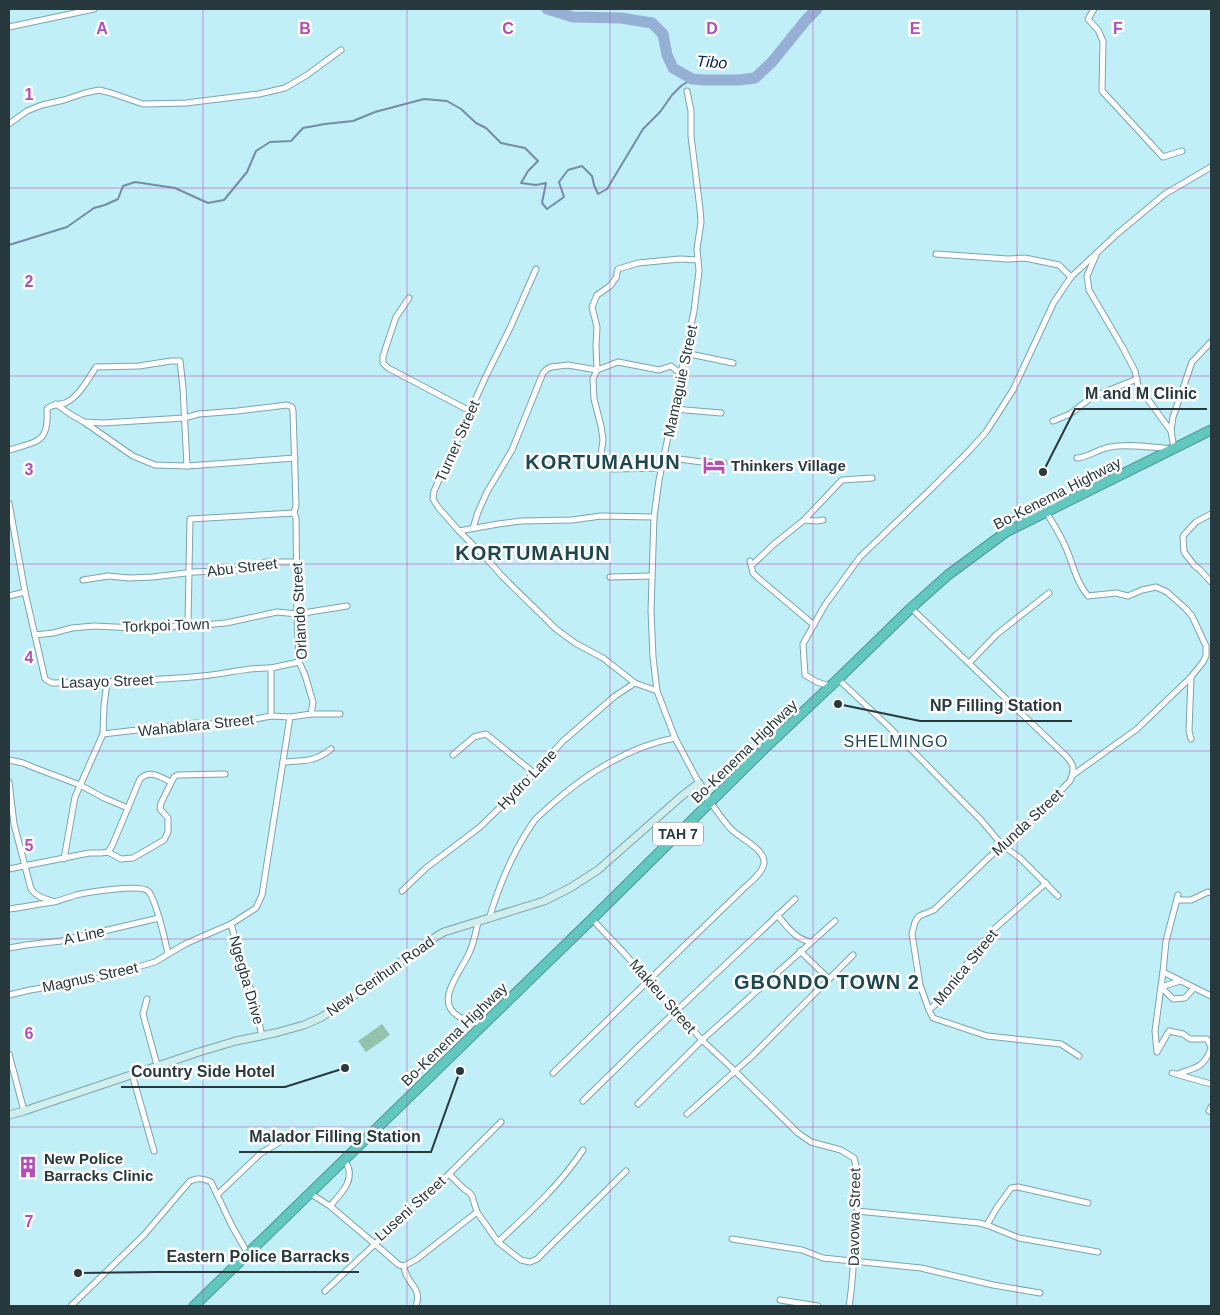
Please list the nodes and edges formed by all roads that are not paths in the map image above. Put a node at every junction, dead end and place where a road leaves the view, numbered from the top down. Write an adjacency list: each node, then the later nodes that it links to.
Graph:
1 (94, 9): 3 (street)
2 (1094, 9): 7 (street)
3 (9, 27)
4 (341, 50): 6 (street)
5 (687, 91): 11 (street, Mamaguie Street)
6 (9, 124)
7 (1182, 151)
8 (1211, 167): 9 (street)
9 (1097, 253): 13 (street); 20 (street)
10 (936, 254): 13 (street)
11 (698, 260): 16 (street, Mamaguie Street); 18 (street)
12 (536, 269): 23 (street, Turner Street)
13 (1071, 277): 60 (street)
14 (409, 298): 23 (street)
15 (1211, 342): 29 (street)
16 (685, 353): 17 (street); 19 (street, Mamaguie Street)
17 (733, 363)
18 (597, 370): 19 (street); 36 (street); 45 (street)
19 (682, 376): 22 (street, Mamaguie Street)
20 (1137, 379): 26 (street); 29 (street)
21 (56, 404): 25 (street); 27 (street); 31 (street)
22 (674, 409): 24 (street); 36 (street, Mamaguie Street)
23 (470, 411): 46 (street, Turner Street)
24 (721, 413)
25 (184, 418): 27 (street); 32 (street, Orlando Street); 35 (street)
26 (1053, 421)
27 (84, 422): 35 (street)
28 (1211, 430): 30 (highway, Bo-Kenema Highway / TAH 7)
29 (1172, 431): 30 (street)
30 (1174, 449): 33 (street); 39 (highway, Bo-Kenema Highway / TAH 7)
31 (9, 450)
32 (295, 458): 35 (street); 40 (street, Orlando Street)
33 (1077, 458)
34 (724, 463): 36 (street)
35 (186, 466)
36 (662, 468): 42 (street, Mamaguie Street)
37 (872, 478): 43 (street)
38 (9, 503): 53 (street, Lasayo Street)
39 (1046, 512): 57 (highway, Bo-Kenema Highway / TAH 7); 65 (street)
40 (294, 513): 47 (street, Orlando Street); 48 (street, Abu Street)
41 (1211, 514): 52 (street)
42 (654, 518): 45 (street); 49 (street, Mamaguie Street)
43 (804, 520): 44 (street); 60 (street)
44 (823, 520)
45 (473, 528): 46 (street)
46 (459, 531): 68 (street, Turner Street)
47 (296, 562): 48 (street, Abu Street); 58 (street, Orlando Street)
48 (189, 572): 51 (street); 59 (street, Abu Street)
49 (652, 576): 50 (street); 70 (street, Mamaguie Street)
50 (610, 577)
51 (83, 580)
52 (1211, 582)
53 (26, 592): 55 (street); 61 (street, Lasayo Street)
54 (1049, 594): 63 (street)
55 (9, 596)
56 (347, 606): 58 (street, Torkpoi Town)
57 (911, 608): 63 (street, Munda Street); 66 (highway, Bo-Kenema Highway / TAH 7)
58 (297, 614): 59 (street, Torkpoi Town); 62 (street, Orlando Street)
59 (188, 623): 61 (street, Torkpoi Town)
60 (814, 625): 69 (street)
61 (36, 635): 67 (street, Lasayo Street)
62 (299, 662): 64 (street, Lasayo Street); 71 (street, Orlando Street)
63 (969, 662): 84 (street, Munda Street)
64 (271, 668): 67 (street, Lasayo Street); 73 (street)
65 (1191, 677): 77 (street); 84 (street)
66 (838, 679): 69 (highway, Bo-Kenema Highway / TAH 7); 92 (street)
67 (107, 682): 75 (street)
68 (635, 682): 70 (street); 82 (street, Hydro Lane)
69 (831, 686): 89 (highway, Bo-Kenema Highway / TAH 7)
70 (657, 691): 76 (street, Mamaguie Street)
71 (311, 714): 72 (street); 74 (street)
72 (340, 714)
73 (271, 716): 74 (street, Wahablara Street); 75 (street, Wahablara Street)
74 (290, 717): 81 (street)
75 (103, 734): 88 (street)
76 (675, 738): 86 (street, Mamaguie Street); 106 (street)
77 (1191, 739)
78 (331, 750): 81 (street)
79 (453, 755): 82 (street)
80 (9, 760): 88 (street)
81 (284, 762): 110 (street)
82 (534, 773): 98 (street, Hydro Lane)
83 (225, 774): 85 (street)
84 (1073, 775): 92 (street, Munda Street)
85 (171, 782): 90 (street); 93 (street)
86 (699, 783): 89 (street); 106 (street, New Gerihun Road)
87 (9, 784): 91 (street)
88 (80, 786): 90 (street); 94 (street)
89 (710, 802): 107 (highway, Bo-Kenema Highway / TAH 7); 118 (street)
90 (128, 808): 93 (street)
91 (11, 825): 95 (street)
92 (1002, 846): 97 (street); 125 (street, Munda Street)
93 (108, 852): 94 (street)
94 (64, 859): 95 (street)
95 (26, 866): 96 (street); 102 (street)
96 (9, 869)
97 (1046, 883): 100 (street); 125 (street, Monica Street)
98 (402, 891)
99 (1211, 893): 116 (street)
100 (1058, 896)
101 (795, 899): 104 (street)
102 (55, 901): 103 (street); 105 (street)
103 (9, 909)
104 (778, 915): 111 (street); 126 (street)
105 (159, 918): 112 (street, A Line); 114 (street)
106 (489, 919): 109 (street, New Gerihun Road)
107 (592, 919): 118 (street, Makieu Street); 127 (highway, Bo-Kenema Highway / TAH 7)
108 (835, 921): 111 (street)
109 (478, 922): 127 (street); 128 (street, New Gerihun Road)
110 (231, 924): 114 (street, Magnus Street); 128 (street, Ngegba Drive)
111 (810, 942): 113 (street)
112 (9, 948)
113 (800, 951): 117 (street); 129 (street)
114 (168, 953): 122 (street, Magnus Street)
115 (852, 955): 117 (street)
116 (1163, 972): 119 (street); 120 (street)
117 (829, 979): 134 (street)
118 (649, 981): 126 (street, Makieu Street); 136 (street)
119 (1180, 981): 120 (street); 121 (street)
120 (1161, 988): 121 (street); 130 (street)
121 (1194, 988): 123 (street)
122 (9, 995)
123 (1211, 996)
124 (146, 998): 133 (street)
125 (928, 1010): 132 (street)
126 (675, 1012): 129 (street, Makieu Street); 140 (street)
127 (483, 1025): 149 (highway, Bo-Kenema Highway / TAH 7)
128 (262, 1036): 133 (street, New Gerihun Road)
129 (702, 1040): 134 (street, Makieu Street); 141 (street)
130 (1211, 1048): 138 (street)
131 (9, 1054): 142 (street)
132 (1079, 1056)
133 (157, 1066): 137 (street, New Gerihun Road)
134 (735, 1071): 143 (street); 156 (street, Davowa Street)
135 (1172, 1072): 138 (street)
136 (553, 1073)
137 (132, 1074): 142 (street, New Gerihun Road); 148 (street)
138 (1178, 1074): 139 (street)
139 (1211, 1084)
140 (583, 1101)
141 (638, 1104)
142 (24, 1111): 144 (street, New Gerihun Road)
143 (687, 1114)
144 (9, 1115)
145 (501, 1122): 151 (street)
146 (278, 1143): 153 (street)
147 (583, 1150): 160 (street)
148 (154, 1151)
149 (345, 1160): 152 (highway, Bo-Kenema Highway / TAH 7); 155 (street)
150 (626, 1172): 160 (street, Luseni Street)
151 (448, 1174): 157 (street, Luseni Street); 161 (street, Luseni Street)
152 (311, 1194): 155 (street, Luseni Street); 163 (highway, Bo-Kenema Highway / TAH 7)
153 (217, 1195): 163 (street); 169 (street)
154 (1088, 1203): 158 (street)
155 (330, 1206): 161 (street, Luseni Street)
156 (857, 1211): 158 (street); 164 (street, Davowa Street)
157 (478, 1212): 160 (street, Luseni Street); 165 (street)
158 (987, 1225): 162 (street)
159 (732, 1239): 164 (street)
160 (498, 1242)
161 (375, 1244): 165 (street); 166 (street)
162 (1098, 1252)
163 (248, 1254): 170 (highway, Bo-Kenema Highway / TAH 7)
164 (853, 1260): 167 (street); 173 (street, Davowa Street)
165 (404, 1266): 171 (street)
166 (325, 1291)
167 (1040, 1293)
168 (780, 1300): 172 (street)
169 (71, 1306)
170 (194, 1306)
171 (416, 1306)
172 (818, 1306)
173 (849, 1306)

